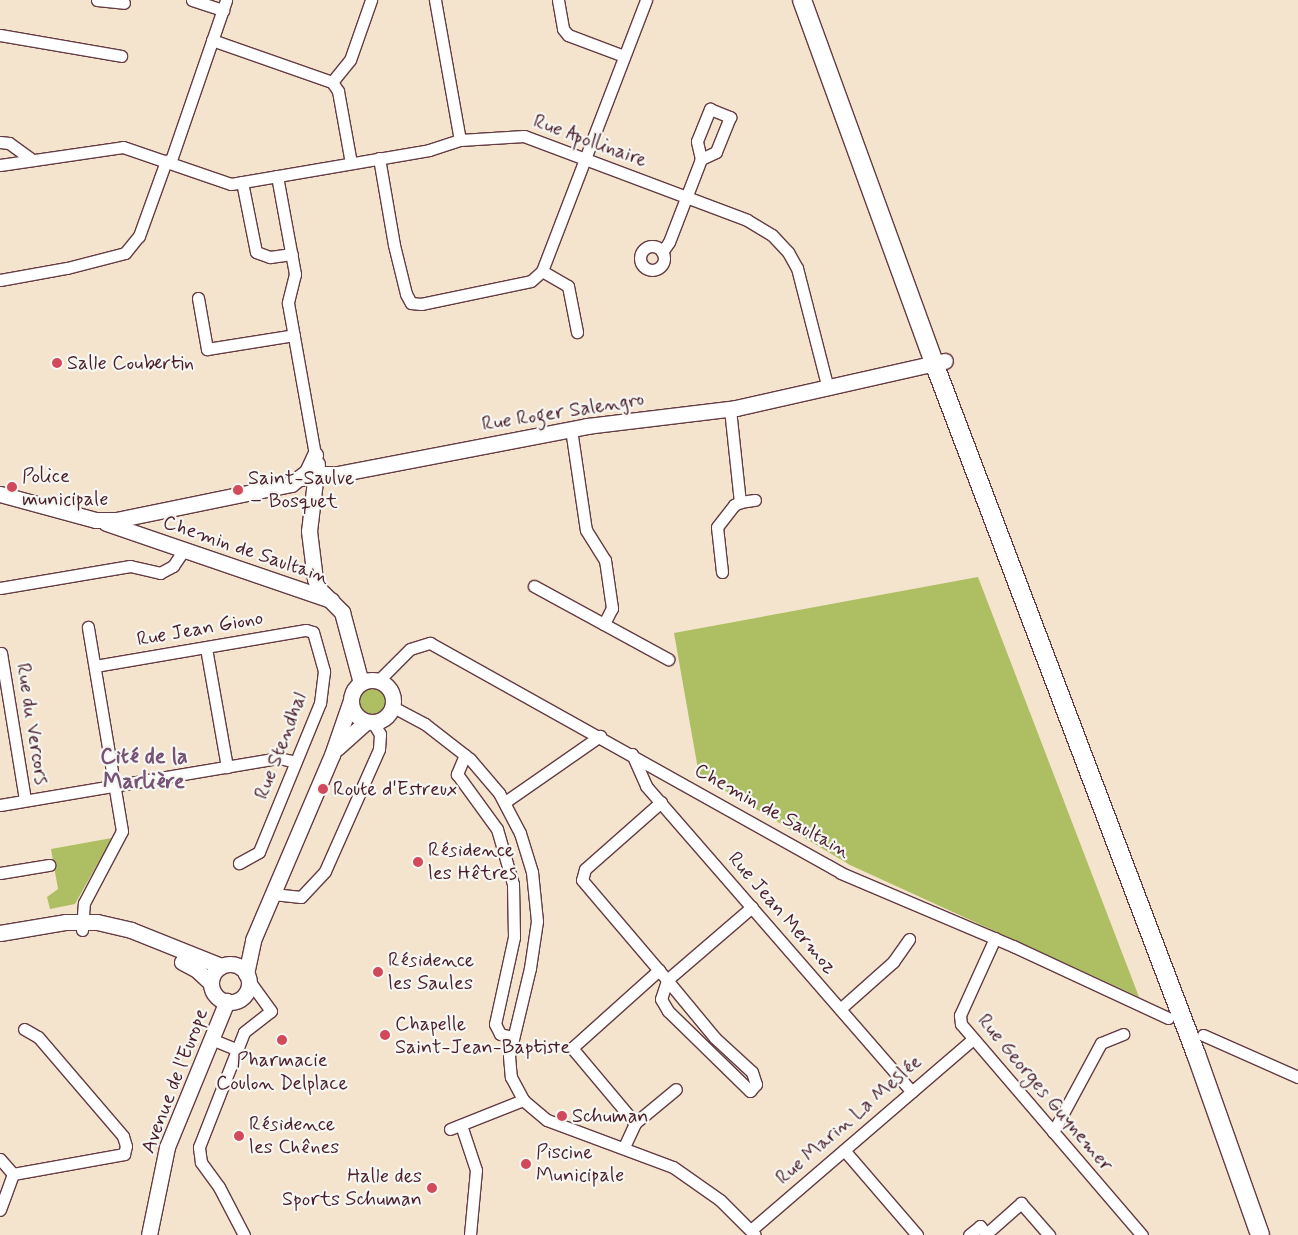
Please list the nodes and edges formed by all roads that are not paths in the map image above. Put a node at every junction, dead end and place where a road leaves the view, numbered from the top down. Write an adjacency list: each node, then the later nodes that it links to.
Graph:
1 (97, 0): 8 (street)
2 (192, 0): 9 (street)
3 (371, 0): 14 (street)
4 (435, 0): 15 (street)
5 (558, 0): 13 (street)
6 (646, 0): 13 (street)
7 (802, 0): 34 (main road)
8 (124, 3)
9 (224, 5): 11 (street)
10 (0, 36): 12 (street)
11 (212, 40): 14 (street); 21 (street)
12 (120, 56)
13 (624, 56): 18 (street)
14 (332, 82): 22 (street)
15 (460, 140): 17 (street, Rue Apollinaire); 18 (street, Rue Apollinaire)
16 (0, 142): 20 (street)
17 (379, 158): 22 (street, Rue Apollinaire); 29 (street)
18 (585, 158): 26 (street, Rue Apollinaire); 29 (street)
19 (702, 159): 26 (street)
20 (32, 160): 21 (street, Rue Apollinaire); 23 (street, Rue Apollinaire)
21 (168, 162): 25 (street, Rue Apollinaire); 30 (street)
22 (351, 163): 24 (street, Rue Apollinaire)
23 (0, 165)
24 (277, 176): 25 (street, Rue Apollinaire); 28 (street)
25 (242, 182): 28 (street)
26 (686, 198): 27 (street); 35 (street, Rue Apollinaire)
27 (662, 252)
28 (292, 254): 33 (street)
29 (542, 271): 32 (street)
30 (0, 280)
31 (198, 298): 33 (street)
32 (577, 332)
33 (294, 335): 38 (street)
34 (940, 362): 35 (street, Rue Roger Salengro); 106 (main road)
35 (828, 389): 36 (street, Rue Roger Salengro)
36 (730, 409): 37 (street, Rue Roger Salengro); 43 (street)
37 (571, 429): 39 (street, Rue Roger Salengro); 55 (street)
38 (315, 455): 39 (street); 40 (street)
39 (317, 474): 40 (street, Rue Roger Salengro); 44 (street)
40 (296, 481): 44 (street); 45 (street)
41 (0, 494): 46 (street)
42 (755, 500): 43 (street)
43 (740, 502): 49 (street)
44 (312, 506): 50 (street)
45 (140, 516): 46 (street); 47 (street, Chemin de Saultain)
46 (96, 520): 47 (street)
47 (137, 533): 48 (street, Chemin de Saultain)
48 (183, 551): 52 (street); 53 (street, Chemin de Saultain)
49 (722, 572)
50 (315, 580): 53 (street); 54 (street)
51 (534, 586): 55 (street)
52 (0, 588)
53 (301, 590): 54 (street, Chemin de Saultain)
54 (331, 600): 63 (street, Chemin de Saultain)
55 (604, 624): 60 (street)
56 (88, 628): 61 (street)
57 (311, 630): 58 (street, Rue Jean Giono); 71 (street, Rue Stendhal)
58 (206, 648): 61 (street, Rue Jean Giono); 72 (street)
59 (1, 653): 74 (street, Rue du Vercors)
60 (668, 659)
61 (95, 666): 73 (street)
62 (378, 681): 63 (street); 65 (street); 67 (street, Chemin de Saultain)
63 (361, 683): 64 (street)
64 (351, 700): 66 (street); 69 (street)
65 (393, 707): 66 (street); 70 (street)
66 (370, 722): 69 (street); 82 (street)
67 (600, 736): 68 (street, Chemin de Saultain); 75 (street)
68 (632, 754): 76 (street, Rue Jean Mermoz); 87 (street, Chemin de Saultain)
69 (332, 755): 82 (street)
70 (466, 755): 75 (street); 83 (street)
71 (296, 762): 72 (street); 78 (street, Rue Stendhal)
72 (227, 767): 73 (street)
73 (115, 785): 74 (street); 85 (street)
74 (26, 800): 77 (street)
75 (505, 802): 81 (street)
76 (661, 802): 84 (street, Rue Jean Mermoz); 92 (street)
77 (0, 805)
78 (239, 863)
79 (49, 865): 80 (street)
80 (0, 873)
81 (535, 892): 83 (street); 102 (street)
82 (273, 894): 89 (street)
83 (514, 894): 102 (street)
84 (752, 907): 94 (street); 97 (street, Rue Jean Mermoz)
85 (82, 925): 86 (street); 90 (street); 91 (street); 95 (street)
86 (0, 933)
87 (995, 938): 98 (street, Chemin de Saultain); 103 (street, Rue Georges Guynemer)
88 (909, 939): 97 (street)
89 (253, 940): 91 (street); 93 (street)
90 (0, 942)
91 (224, 965): 93 (street); 95 (street)
92 (659, 970): 94 (street); 111 (street)
93 (247, 977): 96 (street); 105 (street)
94 (668, 980): 94 (street)
95 (211, 983): 96 (street)
96 (227, 1001): 104 (street, Avenue de l'Europe)
97 (840, 1009): 109 (street, Rue Jean Mermoz)
98 (1168, 1018)
99 (24, 1029): 116 (street)
100 (1123, 1034): 112 (street)
101 (1203, 1035): 107 (street)
102 (512, 1038): 110 (street)
103 (973, 1039): 109 (street, Rue Marin La Meslée); 112 (street, Rue Georges Guynemer)
104 (211, 1040): 105 (street); 120 (street, Avenue de l'Europe)
105 (236, 1049): 121 (street)
106 (1196, 1054): 126 (main road); 127 (main road)
107 (1298, 1077)
108 (676, 1089): 111 (street)
109 (912, 1092): 114 (street, Rue Marin La Meslée)
110 (523, 1100): 113 (street); 122 (street)
111 (635, 1123): 113 (street)
112 (1053, 1132): 119 (street, Rue Georges Guynemer)
113 (624, 1147): 118 (street)
114 (844, 1150): 118 (street, Rue Marin La Meslée); 123 (street)
115 (0, 1159): 116 (street)
116 (13, 1174): 117 (street)
117 (0, 1210)
118 (753, 1232)
119 (1140, 1234)
120 (149, 1235)
121 (244, 1235)
122 (470, 1235)
123 (917, 1235)
124 (969, 1235): 125 (street)
125 (1049, 1235)
126 (1260, 1235)
127 (1270, 1235)

